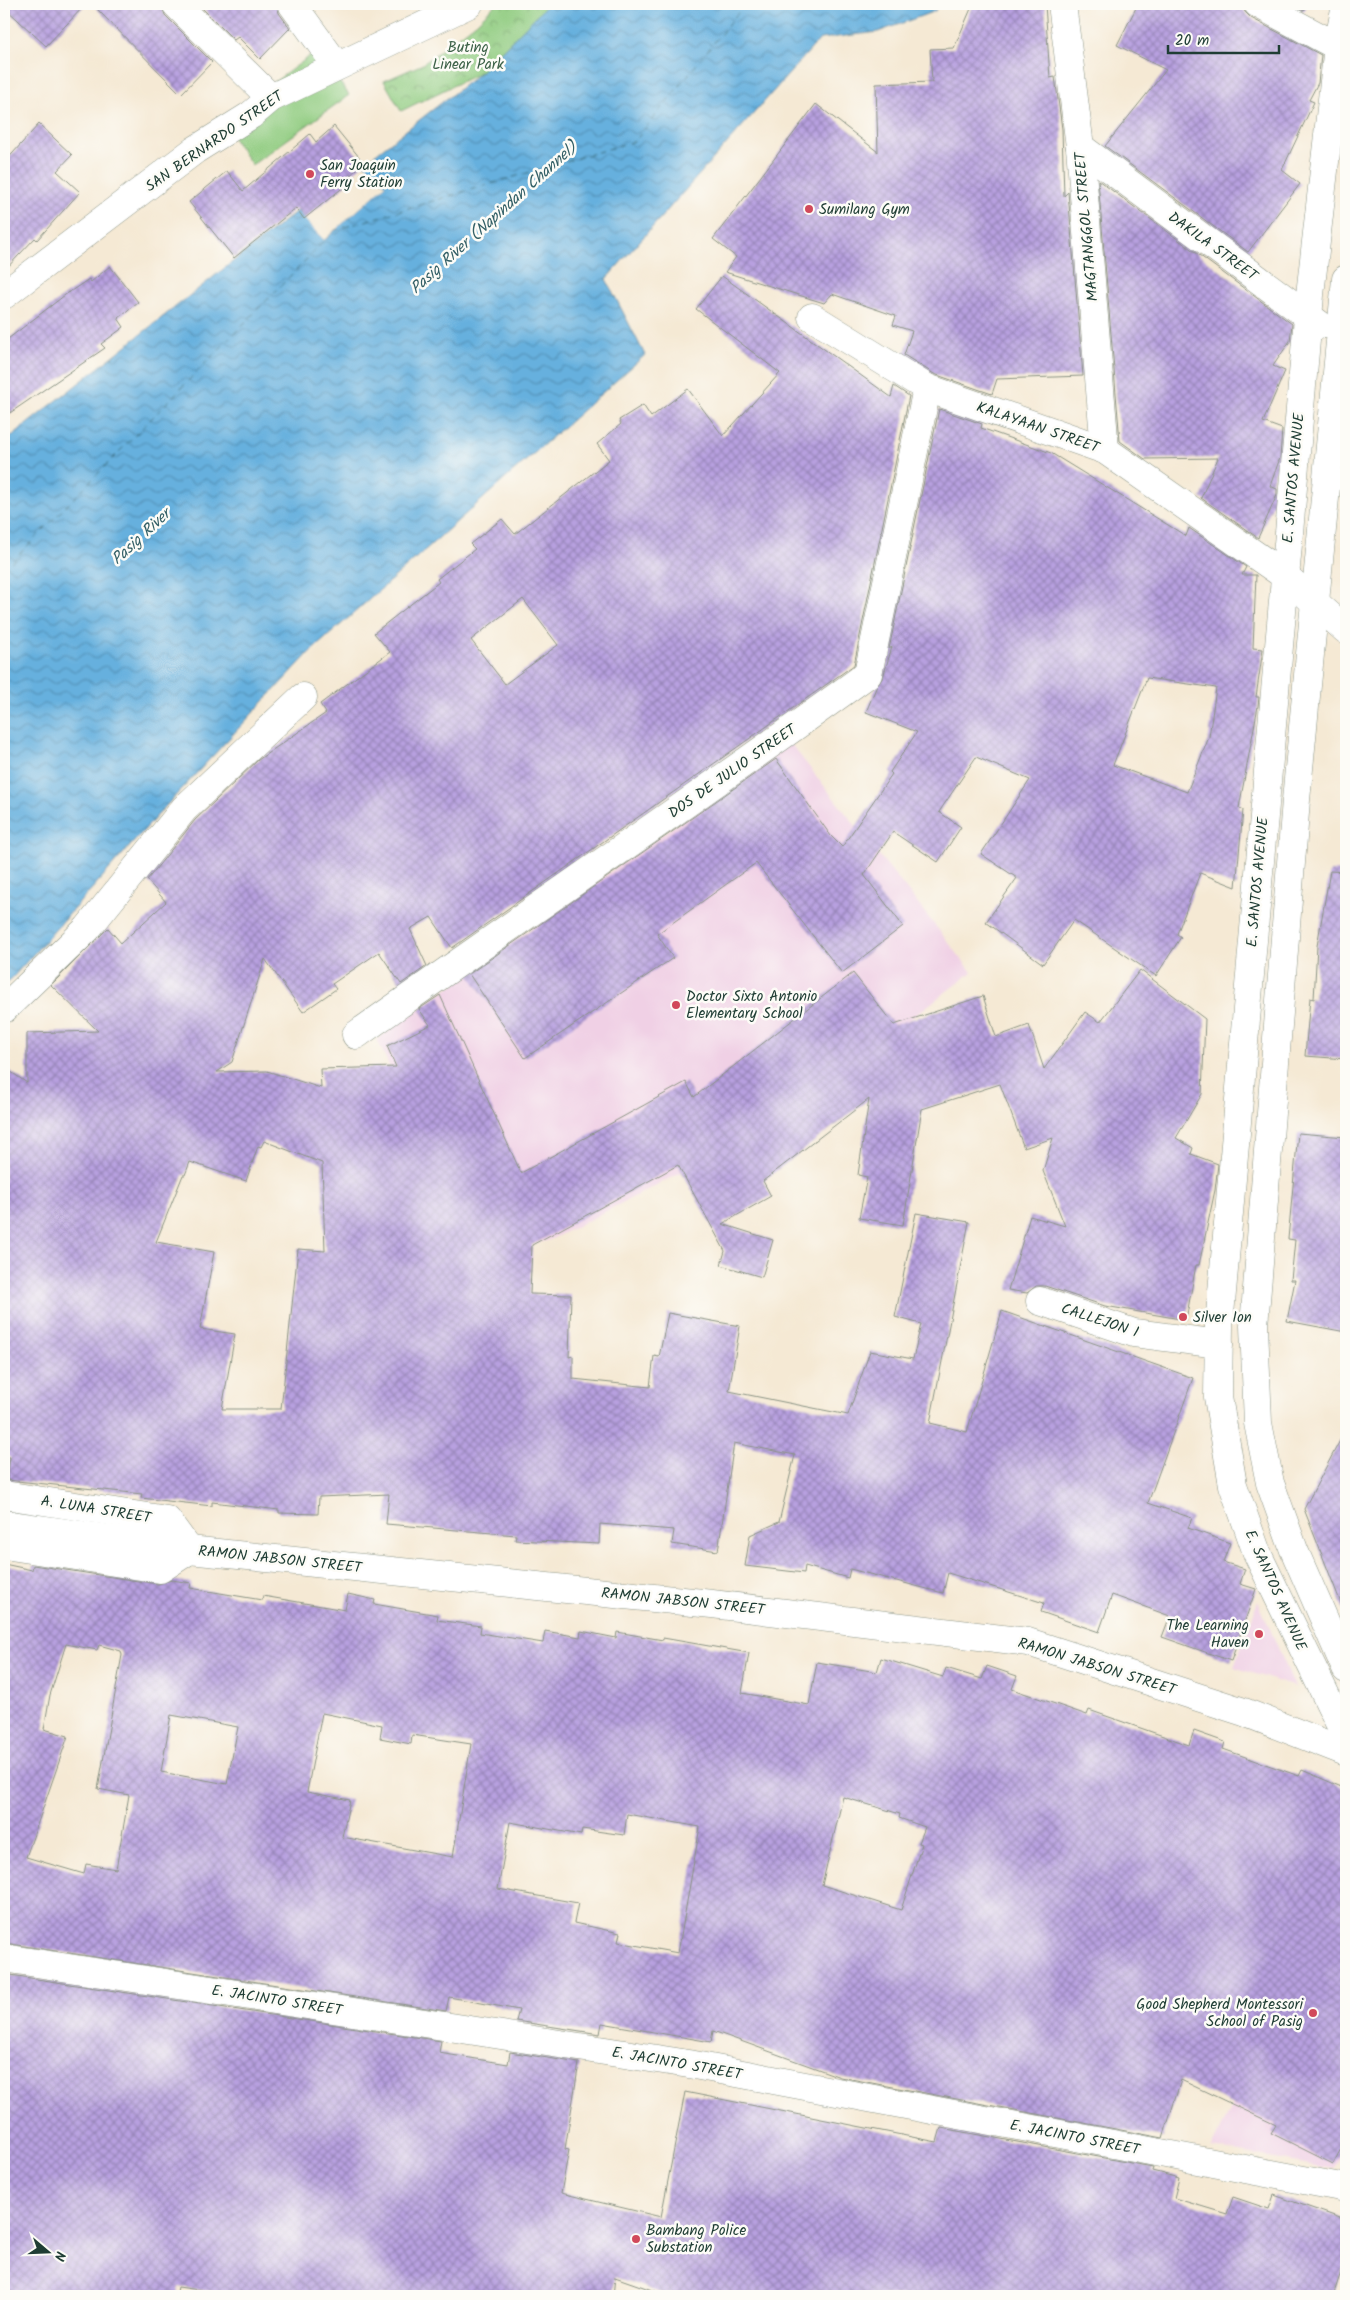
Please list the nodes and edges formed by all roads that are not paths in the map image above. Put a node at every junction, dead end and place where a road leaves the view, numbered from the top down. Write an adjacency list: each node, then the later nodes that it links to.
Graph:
1 (176, 4): 9 (street)
2 (292, 4): 8 (street)
3 (469, 4): 8 (street, SAN BERNARDO STREET)
4 (1062, 4): 10 (street, MAGTANGGOL STREET)
5 (1258, 4): 7 (street)
6 (1346, 4): 7 (street, E. SANTOS AVENUE)
7 (1342, 48): 13 (street, E. SANTOS AVENUE)
8 (337, 66): 9 (street, SAN BERNARDO STREET)
9 (271, 98): 12 (street, SAN BERNARDO STREET)
10 (1080, 147): 13 (street, DAKILA STREET); 17 (street, MAGTANGGOL STREET)
11 (1346, 279): 15 (street, E. SANTOS AVENUE)
12 (4, 295)
13 (1309, 316): 15 (street, DAKILA STREET); 18 (street, E. SANTOS AVENUE)
14 (812, 317): 16 (street, KALAYAAN STREET)
15 (1343, 342): 19 (street, E. SANTOS AVENUE)
16 (927, 388): 17 (street, KALAYAAN STREET); 23 (street, DOS DE JULIO STREET)
17 (1105, 450): 18 (street, KALAYAAN STREET)
18 (1284, 575): 19 (street, KALAYAAN STREET); 25 (street, E. SANTOS AVENUE)
19 (1315, 601): 20 (street, KALAYAAN STREET); 30 (street, E. SANTOS AVENUE)
20 (1346, 630)
21 (303, 697): 22 (street)
22 (4, 1009)
23 (356, 1035)
24 (1040, 1301): 25 (street, CALLEJON 1)
25 (1219, 1344): 31 (street, E. SANTOS AVENUE)
26 (4, 1496): 29 (street, A. LUNA STREET)
27 (4, 1524): 29 (street, RAMON JABSON STREET)
28 (4, 1545): 29 (street)
29 (190, 1550): 32 (street, RAMON JABSON STREET)
30 (1346, 1669)
31 (1346, 1737)
32 (1346, 1752)
33 (4, 1958): 34 (street, E. JACINTO STREET)
34 (1346, 2188)

